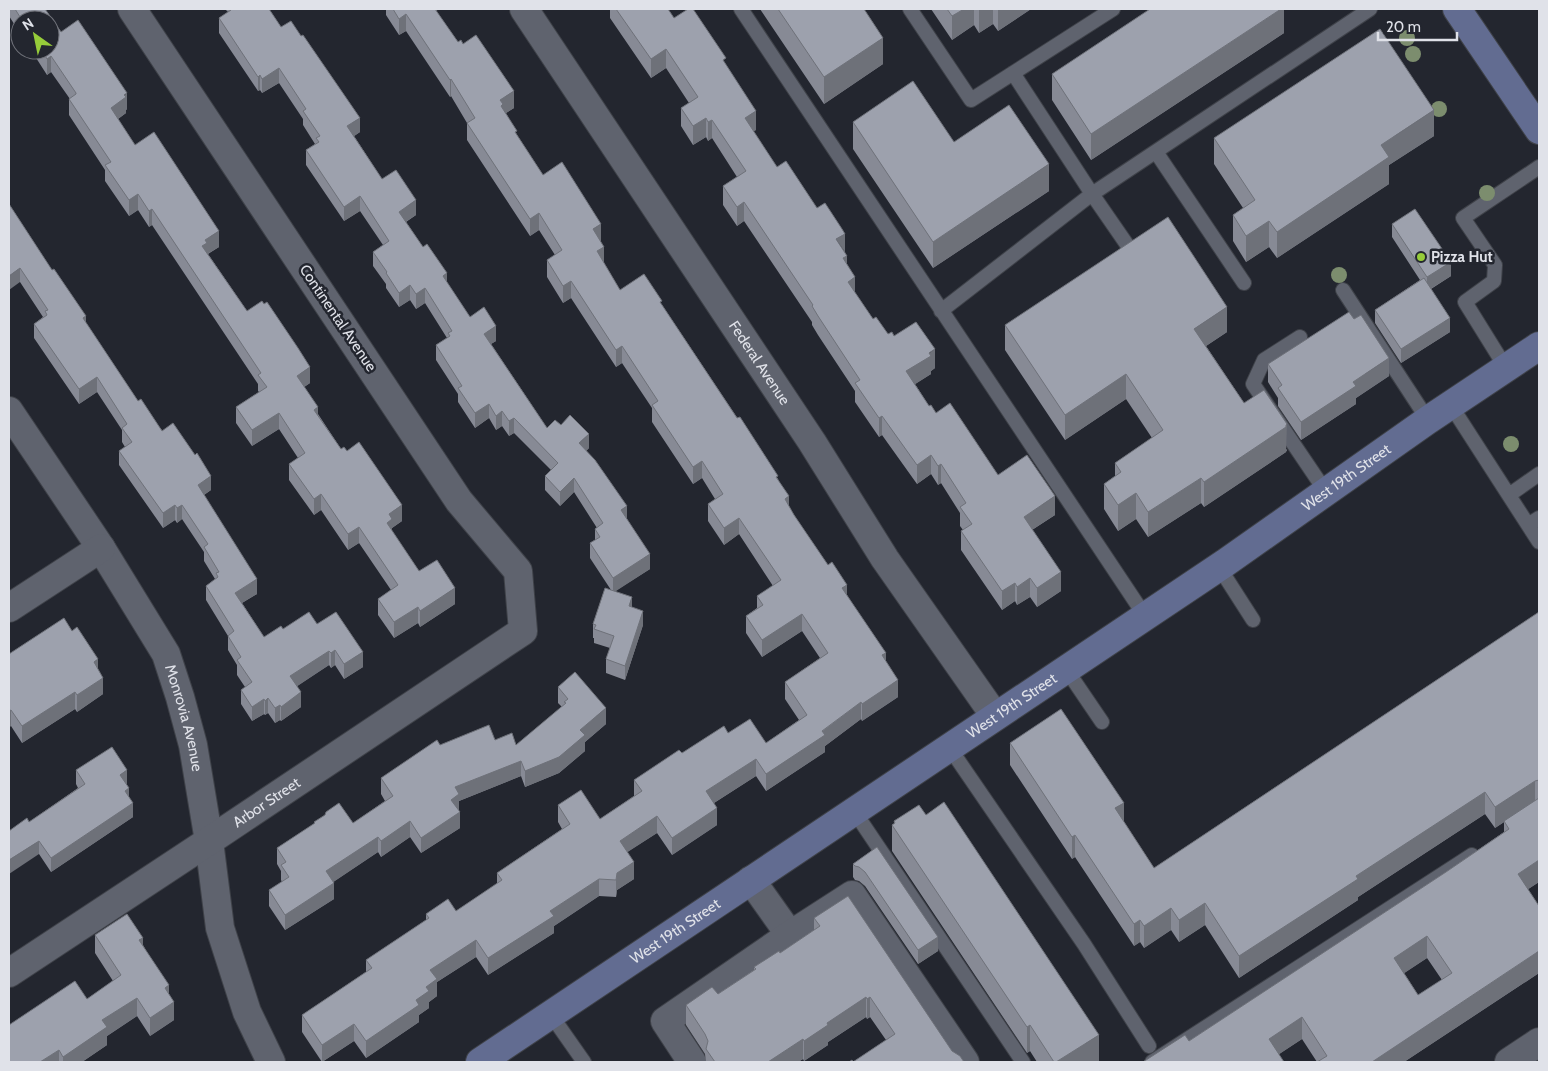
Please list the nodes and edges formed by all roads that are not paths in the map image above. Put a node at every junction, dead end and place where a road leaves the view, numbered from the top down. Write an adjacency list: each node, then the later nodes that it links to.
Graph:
1 (132, 9): 33 (street, Continental Avenue)
2 (524, 9): 35 (street, Federal Avenue)
3 (741, 9): 16 (lane)
4 (910, 9): 8 (lane)
5 (1113, 9): 8 (lane)
6 (1370, 9): 10 (lane)
7 (1458, 9): 9 (street)
8 (1013, 73): 12 (lane)
9 (1539, 130)
10 (1156, 152): 12 (lane); 14 (lane)
11 (1539, 167): 19 (lane)
12 (1092, 194): 13 (lane); 16 (lane)
13 (1130, 249)
14 (1244, 283)
15 (1343, 290): 22 (lane)
16 (941, 311): 31 (lane)
17 (1300, 336): 24 (lane)
18 (1539, 346): 19 (street, West 19th Street)
19 (1506, 368): 20 (street, West 19th Street)
20 (1450, 404): 22 (street, West 19th Street); 25 (lane)
21 (9, 411): 28 (street, Monrovia Avenue)
22 (1428, 420): 24 (street, West 19th Street)
23 (1539, 474): 25 (lane)
24 (1326, 492): 29 (street, West 19th Street)
25 (1509, 495): 26 (lane)
26 (1534, 522): 27 (lane)
27 (1539, 542)
28 (101, 548): 30 (street); 39 (street, Monrovia Avenue)
29 (1219, 567): 31 (street, West 19th Street); 32 (lane)
30 (9, 608)
31 (1144, 616): 34 (street, West 19th Street)
32 (1253, 620)
33 (522, 631): 39 (street, Arbor Street)
34 (1066, 669): 35 (street, West 19th Street); 36 (lane)
35 (995, 716): 37 (street, West 19th Street)
36 (1102, 722)
37 (949, 747): 38 (street, West 19th Street); 46 (lane)
38 (854, 811): 41 (street, West 19th Street); 52 (lane)
39 (209, 842): 43 (street, Arbor Street); 47 (street, Monrovia Avenue)
40 (1482, 848): 53 (lane)
41 (751, 880): 42 (street); 44 (street, West 19th Street)
42 (790, 935): 50 (street); 51 (street)
43 (9, 973)
44 (551, 1014): 48 (street, West 19th Street); 49 (lane)
45 (1539, 1042): 54 (street)
46 (1148, 1046)
47 (271, 1062)
48 (480, 1062)
49 (584, 1062)
50 (692, 1062)
51 (964, 1062)
52 (1023, 1062)
53 (1152, 1062)
54 (1509, 1062)

